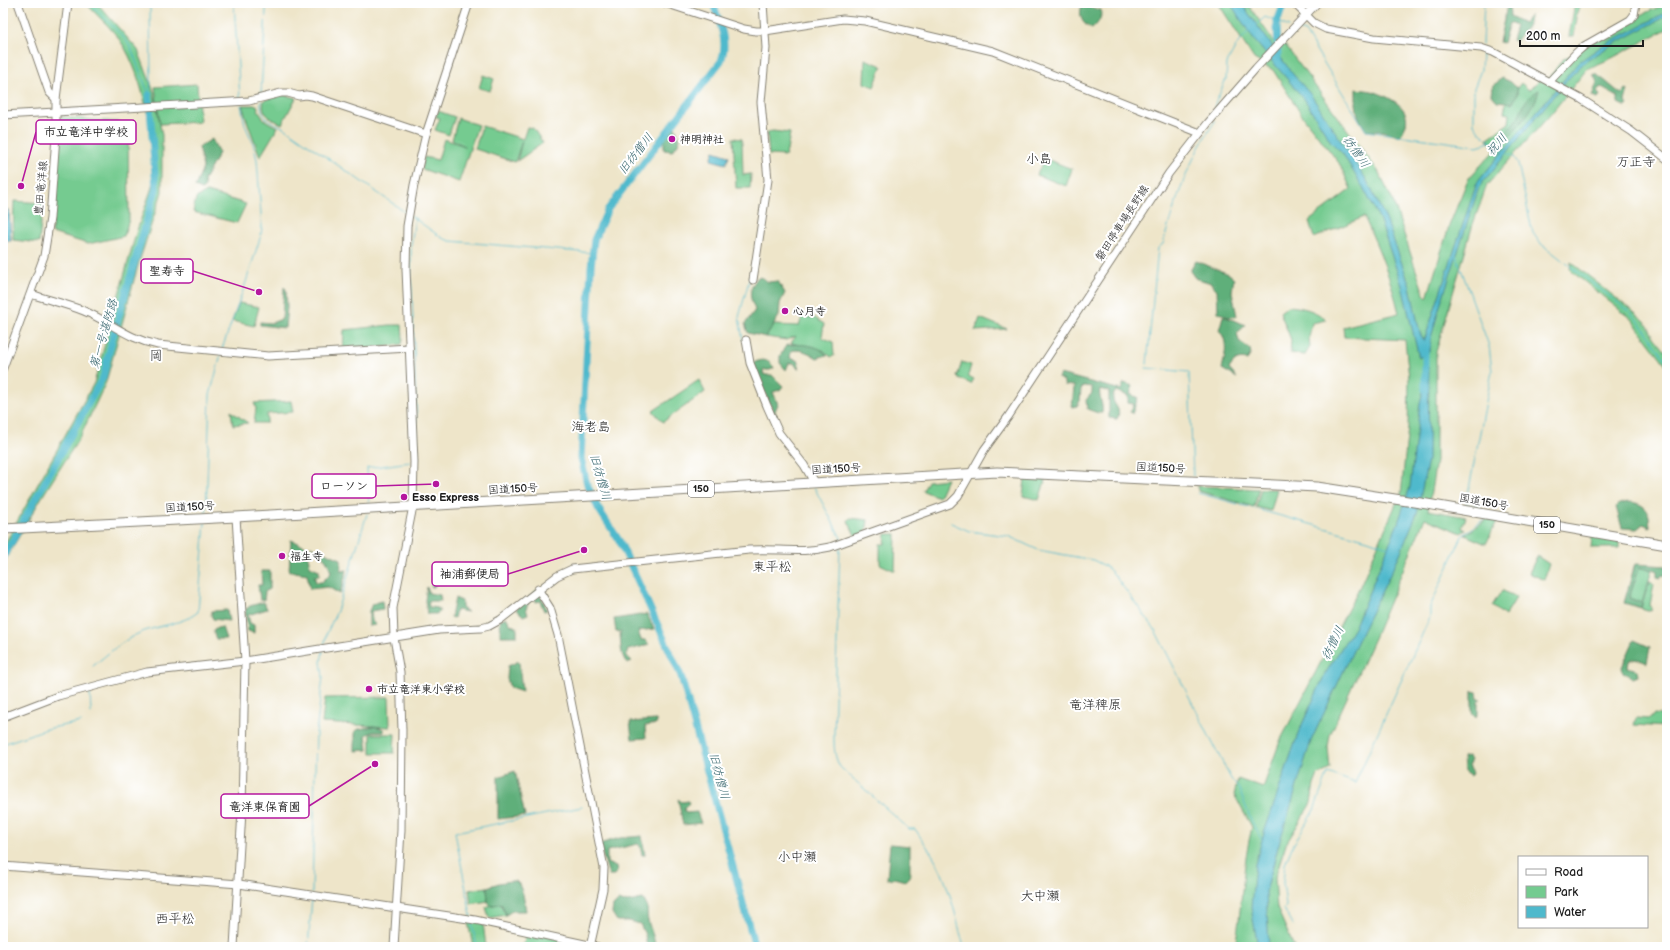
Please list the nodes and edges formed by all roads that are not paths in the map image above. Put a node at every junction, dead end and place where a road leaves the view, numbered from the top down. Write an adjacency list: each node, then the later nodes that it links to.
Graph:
1 (18, 3): 12 (street)
2 (68, 3): 12 (street, 豊田竜洋線)
3 (469, 3): 16 (street)
4 (665, 3): 10 (street)
5 (763, 3): 10 (street)
6 (1294, 3): 9 (street)
7 (1317, 3): 9 (street, 磐田停車場長野線)
8 (1636, 3): 11 (street)
9 (1306, 16): 11 (street); 15 (street, 磐田停車場長野線)
10 (766, 31): 15 (street); 18 (street)
11 (1552, 83): 17 (street)
12 (56, 100): 13 (street, 豊田竜洋線)
13 (56, 112): 14 (street); 16 (street); 19 (street, 豊田竜洋線)
14 (3, 115)
15 (1200, 133): 23 (street, 磐田停車場長野線)
16 (426, 134): 21 (street)
17 (1667, 159)
18 (753, 280)
19 (31, 294): 21 (street); 22 (street, 豊田竜洋線)
20 (746, 340): 24 (street)
21 (409, 348): 25 (street)
22 (3, 368)
23 (970, 473): 24 (highway, 国道150号 / 150); 28 (highway, 国道150号 / 150); 29 (street, 磐田停車場長野線)
24 (814, 482): 25 (highway, 国道150号 / 150)
25 (413, 506): 26 (highway, 国道150号 / 150); 30 (street)
26 (236, 517): 27 (highway, 国道150号 / 150); 31 (street)
27 (3, 529)
28 (1667, 545)
29 (538, 589): 30 (street, 磐田停車場長野線); 36 (street)
30 (394, 638): 31 (street, 磐田停車場長野線); 35 (street)
31 (245, 661): 32 (street, 磐田停車場長野線); 34 (street)
32 (3, 716)
33 (3, 866): 34 (street)
34 (239, 884): 35 (street); 37 (street)
35 (396, 908): 36 (street); 38 (street)
36 (593, 946)
37 (234, 947)
38 (394, 947)

